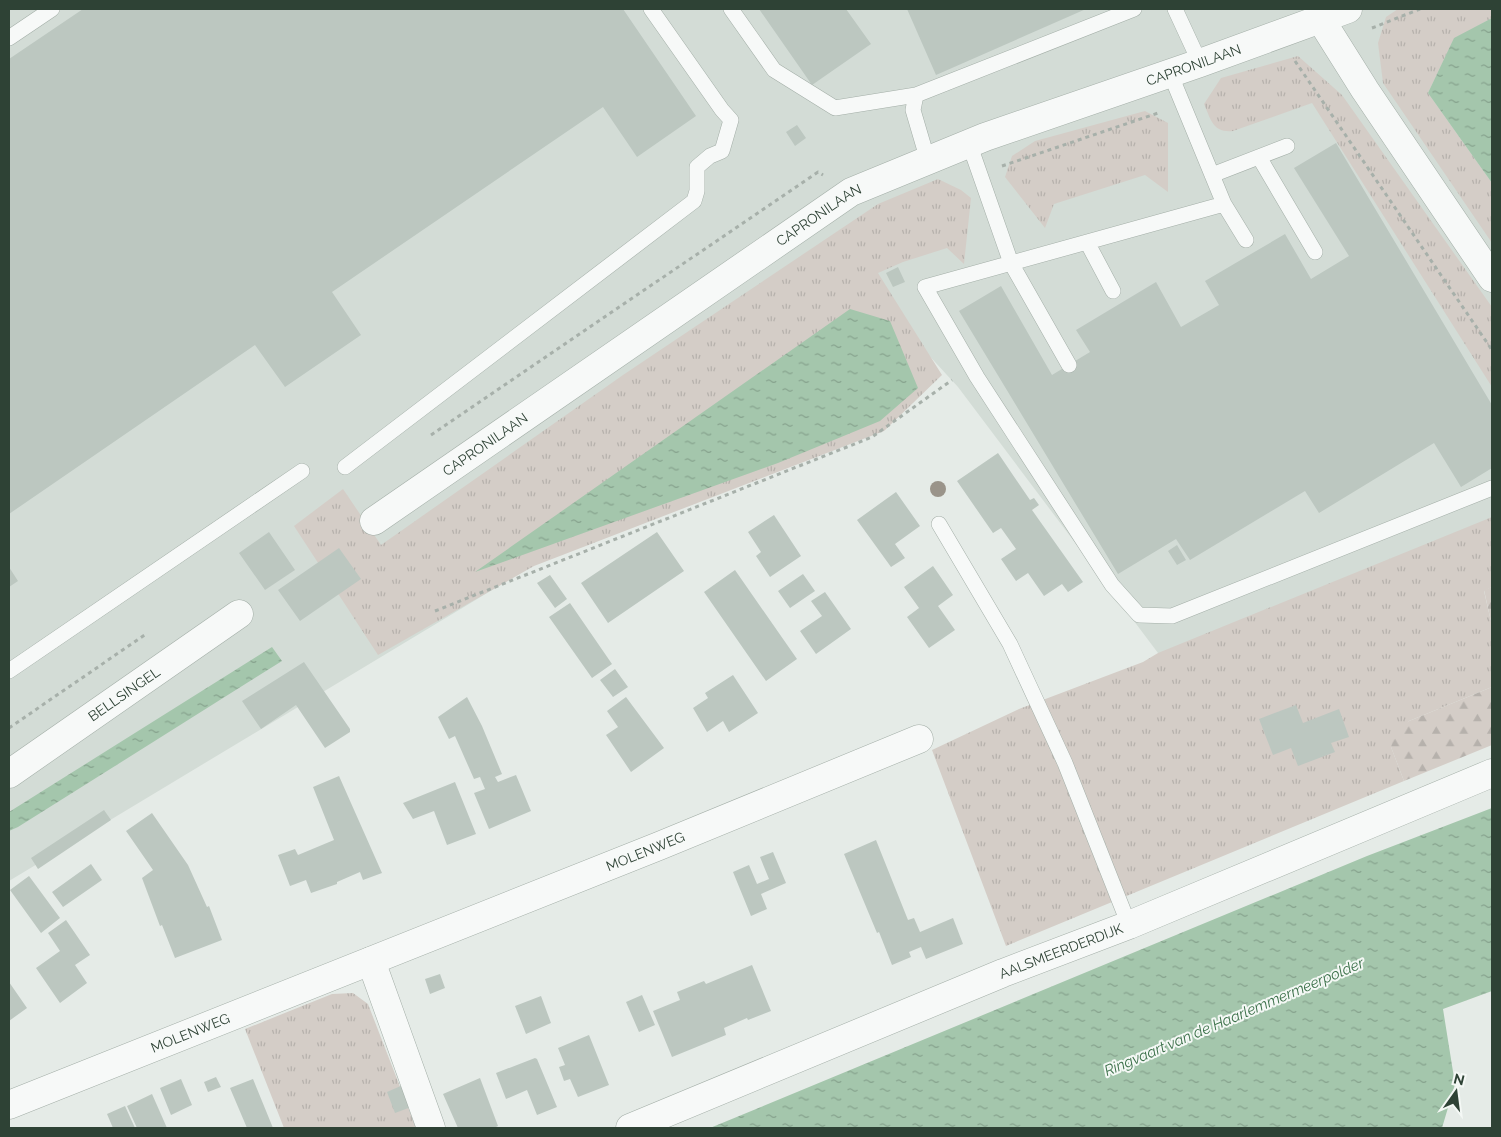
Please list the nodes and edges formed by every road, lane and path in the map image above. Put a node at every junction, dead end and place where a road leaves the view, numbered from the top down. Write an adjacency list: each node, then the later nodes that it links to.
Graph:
1 (52, 9): 9 (lane)
2 (651, 9): 28 (lane)
3 (731, 9): 12 (lane)
4 (1134, 9): 12 (lane)
5 (1175, 9): 10 (lane)
6 (1348, 9): 7 (street, CAPRONILAAN)
7 (1321, 20): 8 (street, CAPRONILAAN); 23 (street)
8 (1281, 34): 10 (street, CAPRONILAAN); 25 (path)
9 (9, 38)
10 (1200, 63): 11 (street, CAPRONILAAN)
11 (1170, 73): 13 (street, CAPRONILAAN); 17 (lane)
12 (916, 95): 16 (lane)
13 (970, 143): 16 (street, CAPRONILAAN); 22 (lane)
14 (1287, 146): 15 (lane)
15 (1259, 157): 17 (lane); 21 (lane)
16 (928, 161): 31 (street, CAPRONILAAN)
17 (1212, 175): 18 (lane)
18 (1224, 204): 19 (lane); 20 (lane)
19 (1246, 240)
20 (1086, 242): 22 (lane); 24 (lane)
21 (1315, 252)
22 (1011, 263): 26 (lane); 27 (lane)
23 (1492, 278)
24 (1113, 291)
25 (1492, 350)
26 (1069, 365)
27 (970, 366): 30 (lane); 33 (path)
28 (345, 467)
29 (302, 471): 36 (lane)
30 (1492, 488)
31 (374, 520)
32 (939, 524): 41 (lane)
33 (436, 611)
34 (239, 614): 40 (street, BELLSINGEL)
35 (146, 634): 37 (path)
36 (9, 671)
37 (9, 728)
38 (919, 739): 42 (street, MOLENWEG)
39 (1492, 773): 41 (street, AALSMEERDERDIJK)
40 (9, 774)
41 (1129, 924): 45 (street, AALSMEERDERDIJK)
42 (371, 961): 43 (street, MOLENWEG); 44 (street)
43 (9, 1105)
44 (431, 1128)
45 (630, 1128)

